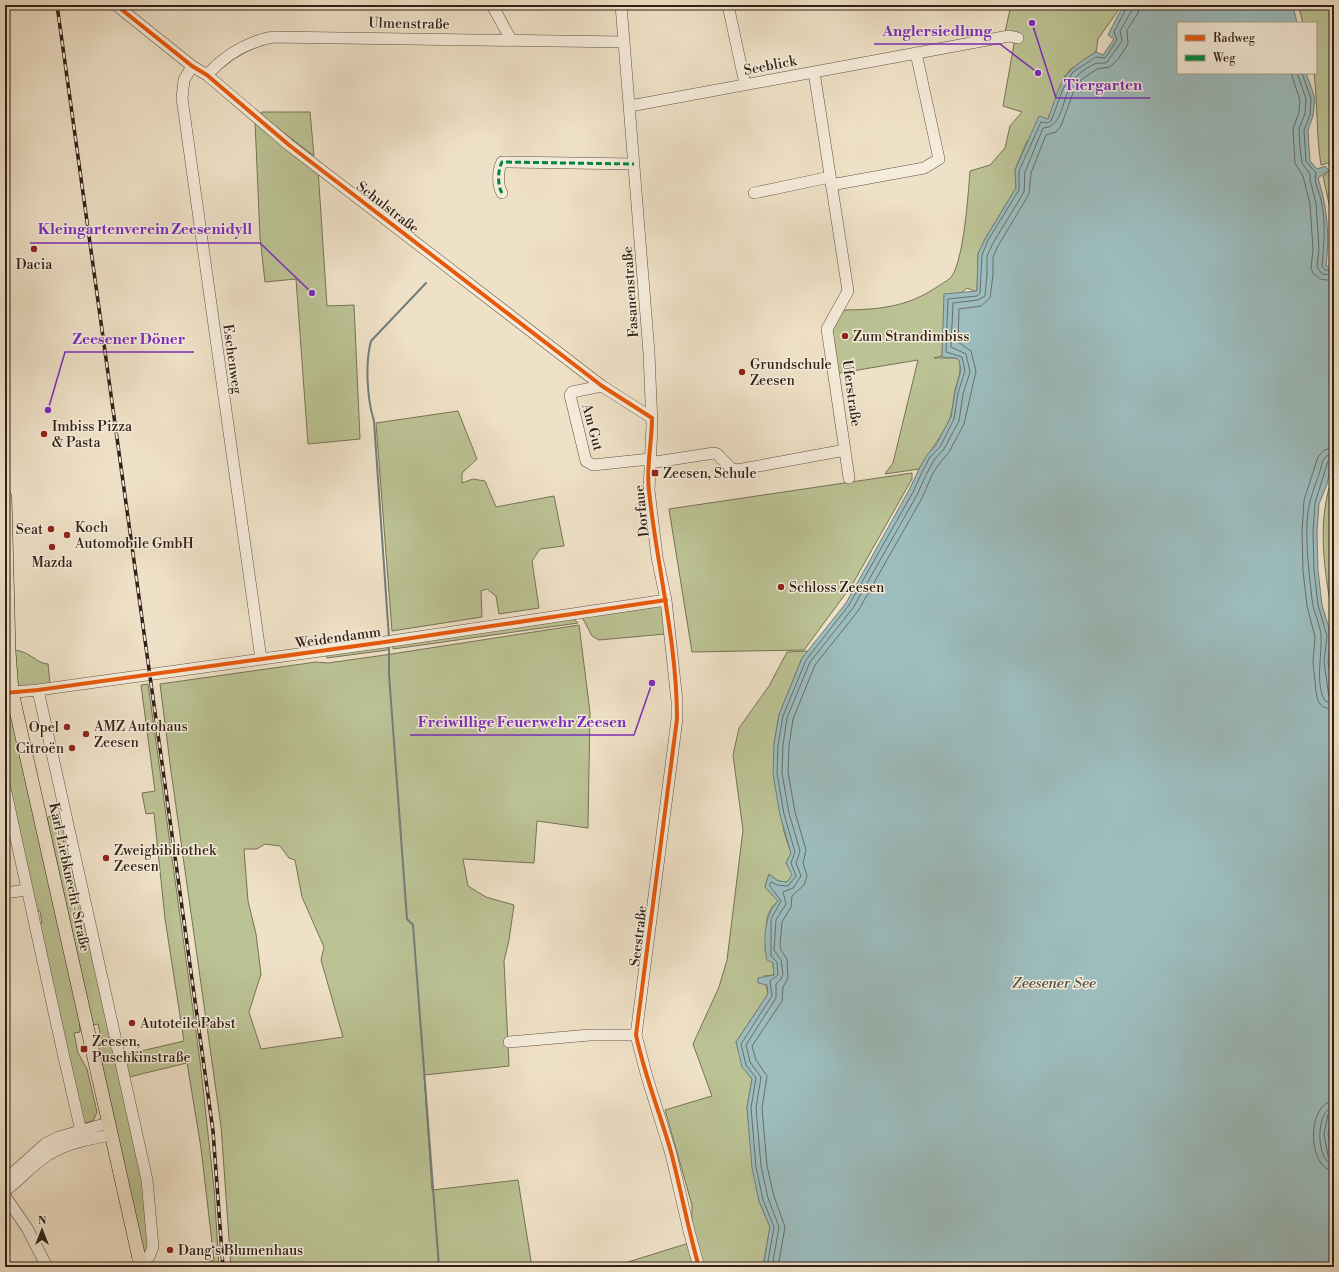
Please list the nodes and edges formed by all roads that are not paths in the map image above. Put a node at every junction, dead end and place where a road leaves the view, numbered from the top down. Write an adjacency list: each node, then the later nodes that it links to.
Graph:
1 (116, 5): 9 (street, Schulstraße)
2 (492, 5): 6 (street)
3 (621, 5): 7 (street, Fasanenstraße)
4 (728, 5): 12 (street)
5 (1018, 38): 8 (street, Seeblick)
6 (509, 40): 7 (street, Ulmenstraße); 11 (street, Ulmenstraße)
7 (624, 42): 13 (street, Fasanenstraße)
8 (916, 53): 10 (street, Seeblick); 15 (street)
9 (192, 66): 11 (street, Schulstraße); 25 (street, Eschenweg)
10 (814, 72): 12 (street, Seeblick); 15 (street, Uferstraße)
11 (207, 75): 18 (street, Schulstraße)
12 (745, 84): 13 (street, Seeblick)
13 (630, 106): 14 (street, Fasanenstraße)
14 (634, 164): 16 (street); 19 (street, Fasanenstraße)
15 (830, 181): 17 (street); 20 (street, Uferstraße)
16 (502, 193)
17 (754, 193)
18 (602, 386): 19 (street, Schulstraße); 21 (street, Am Gut)
19 (652, 418): 21 (street, Dorfaue)
20 (845, 450): 21 (street); 22 (street, Uferstraße)
21 (649, 461): 24 (street, Dorfaue)
22 (849, 478)
23 (5, 497): 27 (main road, Karl-Liebknecht-Straße)
24 (666, 600): 25 (street, Weidendamm); 31 (street, Seestraße)
25 (260, 659): 26 (street, Weidendamm)
26 (38, 690): 27 (street, Weidendamm); 38 (street, Karl-Liebknecht-Straße)
27 (9, 692): 33 (main road, Karl-Liebknecht-Straße)
28 (5, 788): 29 (street)
29 (26, 890): 30 (street); 34 (street)
30 (5, 893)
31 (636, 1035): 32 (street); 40 (street, Seestraße)
32 (509, 1042)
33 (109, 1129): 34 (street); 38 (main road, Karl-Liebknecht-Straße)
34 (82, 1135): 35 (street); 36 (street)
35 (5, 1180)
36 (5, 1191)
37 (5, 1196): 39 (street)
38 (139, 1263)
39 (47, 1267)
40 (699, 1267)

